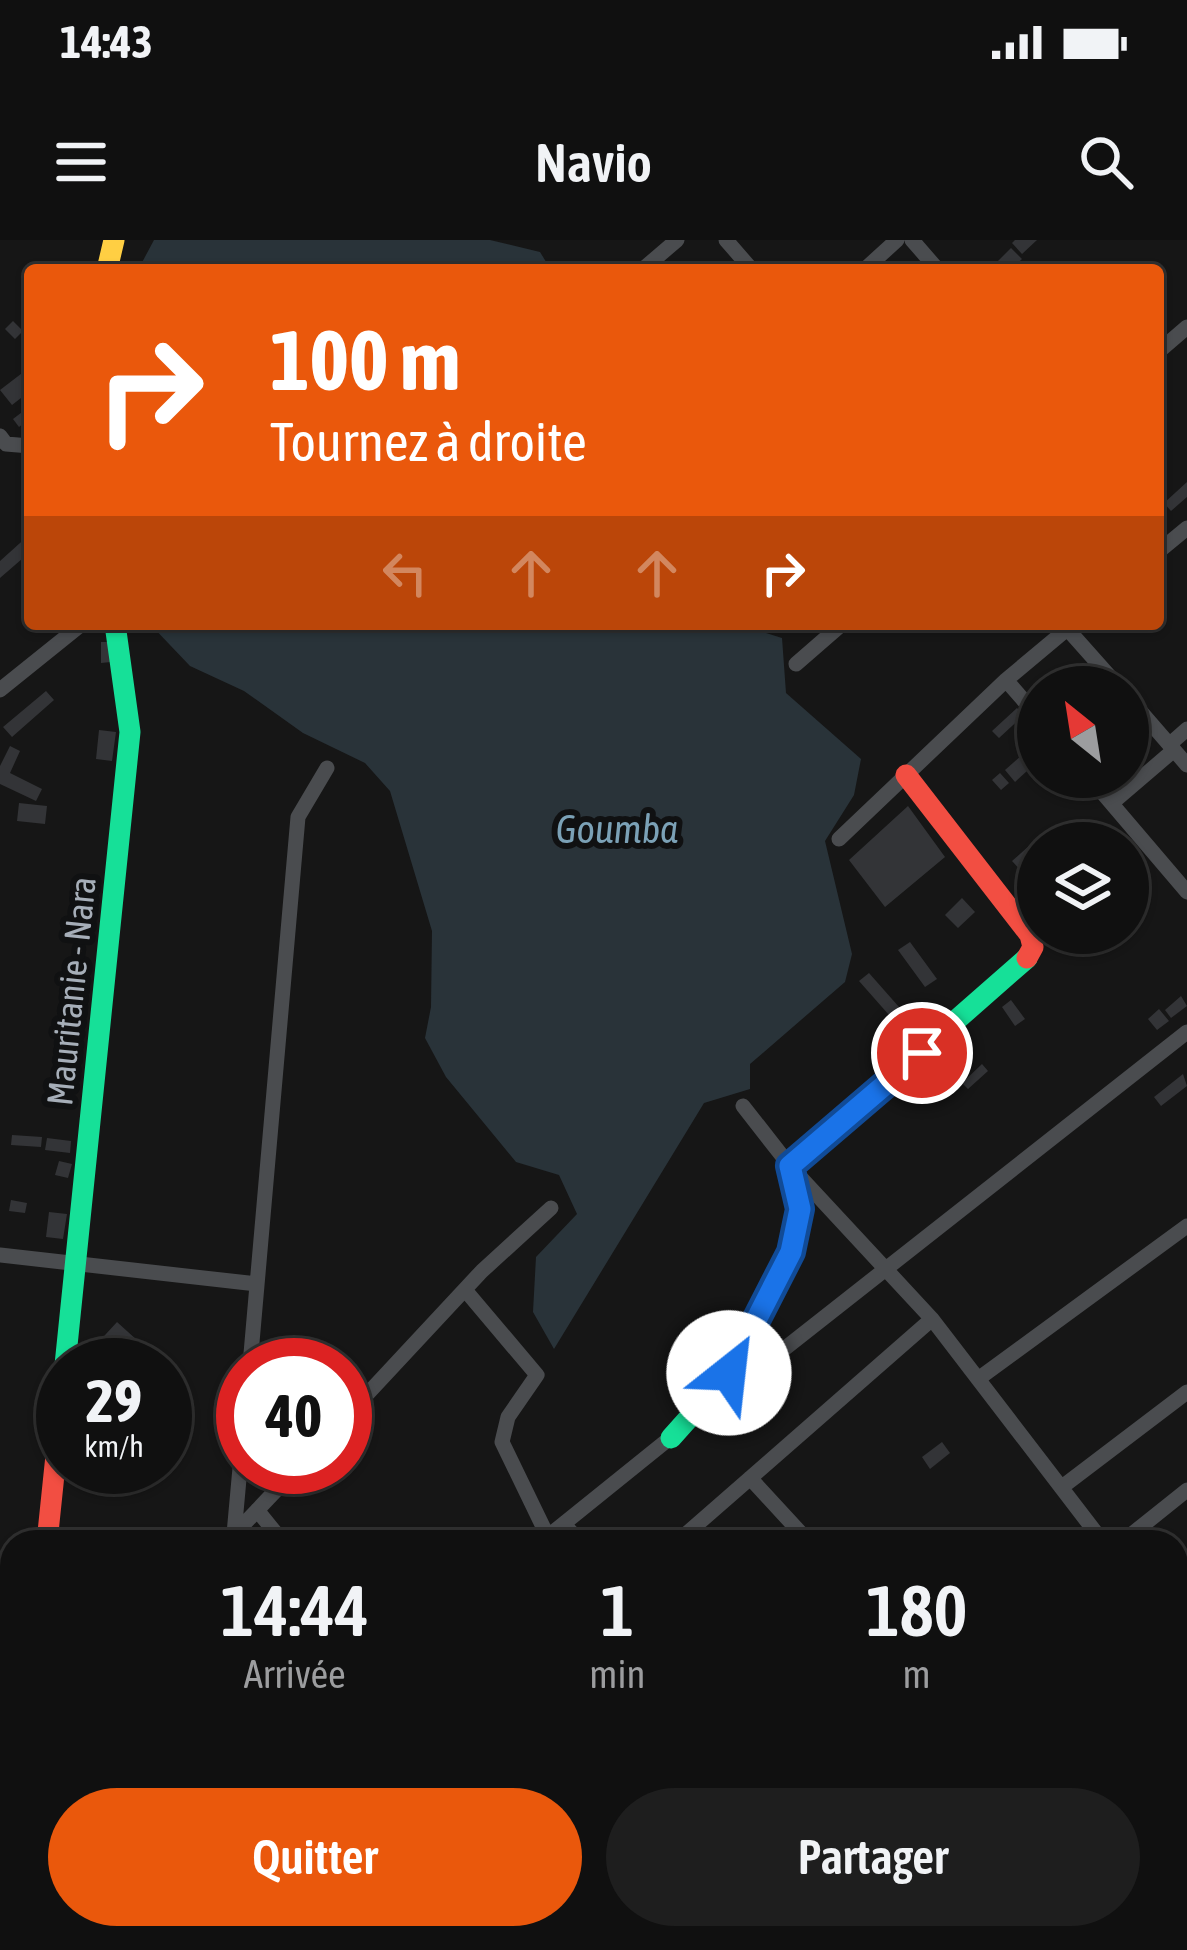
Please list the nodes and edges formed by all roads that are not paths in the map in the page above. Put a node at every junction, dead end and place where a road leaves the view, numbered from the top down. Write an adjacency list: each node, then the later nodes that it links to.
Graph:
1 (677, 240): 5 (street)
2 (727, 240): 6 (street)
3 (897, 240): 7 (street)
4 (912, 240): 8 (street)
5 (649, 264)
6 (747, 264)
7 (871, 264)
8 (933, 264)
9 (1187, 327): 10 (street)
10 (1164, 347)
11 (1187, 528): 13 (street)
12 (1164, 531): 13 (street)
13 (1172, 540): 14 (street)
14 (1164, 547)
15 (75, 630): 23 (street)
16 (116, 630): 41 (main road, Mauritanie - Nara)
17 (835, 630): 20 (street)
18 (1063, 630): 22 (street)
19 (1071, 630): 21 (street)
20 (796, 664)
21 (1101, 666)
22 (1006, 680): 24 (street); 30 (street)
23 (0, 690)
24 (1017, 693)
25 (1149, 721): 27 (street)
26 (1187, 729): 27 (street)
27 (1172, 747): 28 (street); 32 (street)
28 (1187, 765)
29 (327, 768): 43 (street)
30 (906, 775): 33 (street); 37 (main road)
31 (1108, 798): 32 (street)
32 (1112, 803): 34 (street)
33 (838, 838)
34 (1187, 892)
35 (1187, 1032): 42 (street)
36 (743, 1106): 37 (street)
37 (790, 1166): 42 (street); 51 (main road)
38 (550, 1208): 44 (street)
39 (1187, 1226): 48 (street)
40 (0, 1255): 41 (street)
41 (76, 1264): 43 (street); 46 (main road, Mauritanie - Nara)
42 (885, 1268): 45 (street); 51 (street)
43 (257, 1284): 47 (street)
44 (466, 1291): 49 (street); 64 (street)
45 (932, 1319): 48 (street); 52 (street)
46 (68, 1338)
47 (252, 1338)
48 (978, 1378): 53 (street)
49 (372, 1390)
50 (1187, 1392): 53 (street)
51 (671, 1438): 59 (street)
52 (750, 1478): 67 (street); 68 (street)
53 (1062, 1486): 69 (street)
54 (1187, 1490): 70 (street)
55 (52, 1494): 60 (main road)
56 (236, 1494): 61 (street)
57 (272, 1494): 58 (street)
58 (257, 1510): 62 (street); 63 (street)
59 (563, 1523): 65 (street); 66 (street)
60 (48, 1530)
61 (231, 1530)
62 (238, 1530)
63 (273, 1530)
64 (541, 1530)
65 (555, 1530)
66 (569, 1530)
67 (691, 1530)
68 (798, 1530)
69 (1094, 1530)
70 (1137, 1530)

